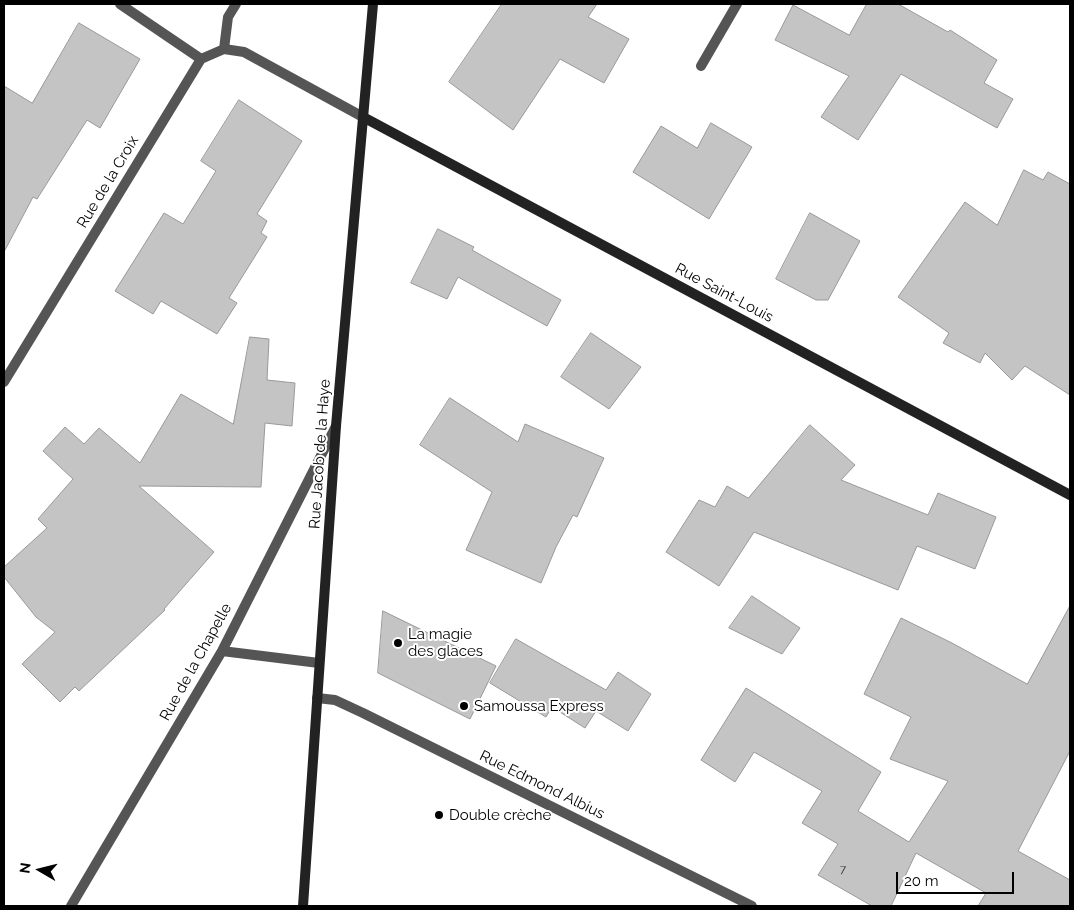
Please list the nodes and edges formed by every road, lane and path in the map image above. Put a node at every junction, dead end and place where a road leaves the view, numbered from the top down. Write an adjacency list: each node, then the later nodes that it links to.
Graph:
1 (120, 4): 6 (street)
2 (236, 4): 5 (street)
3 (373, 4): 8 (main road, Rue Jacob de la Haye)
4 (737, 4): 7 (street)
5 (224, 49): 6 (street); 8 (street)
6 (201, 59): 9 (street, Rue de la Croix)
7 (702, 66)
8 (363, 117): 10 (main road, Rue Jacob de la Haye); 11 (main road, Rue Saint-Louis)
9 (4, 382)
10 (336, 426): 12 (street, Rue de la Chapelle); 13 (main road, Rue Jacob de la Haye)
11 (1070, 495)
12 (222, 651): 13 (street); 15 (street, Rue de la Chapelle)
13 (320, 663): 14 (main road, Rue Jacob de la Haye)
14 (317, 698): 16 (main road, Rue Jacob de la Haye); 17 (street, Rue Edmond Albius)
15 (71, 906)
16 (303, 906)
17 (752, 906)

